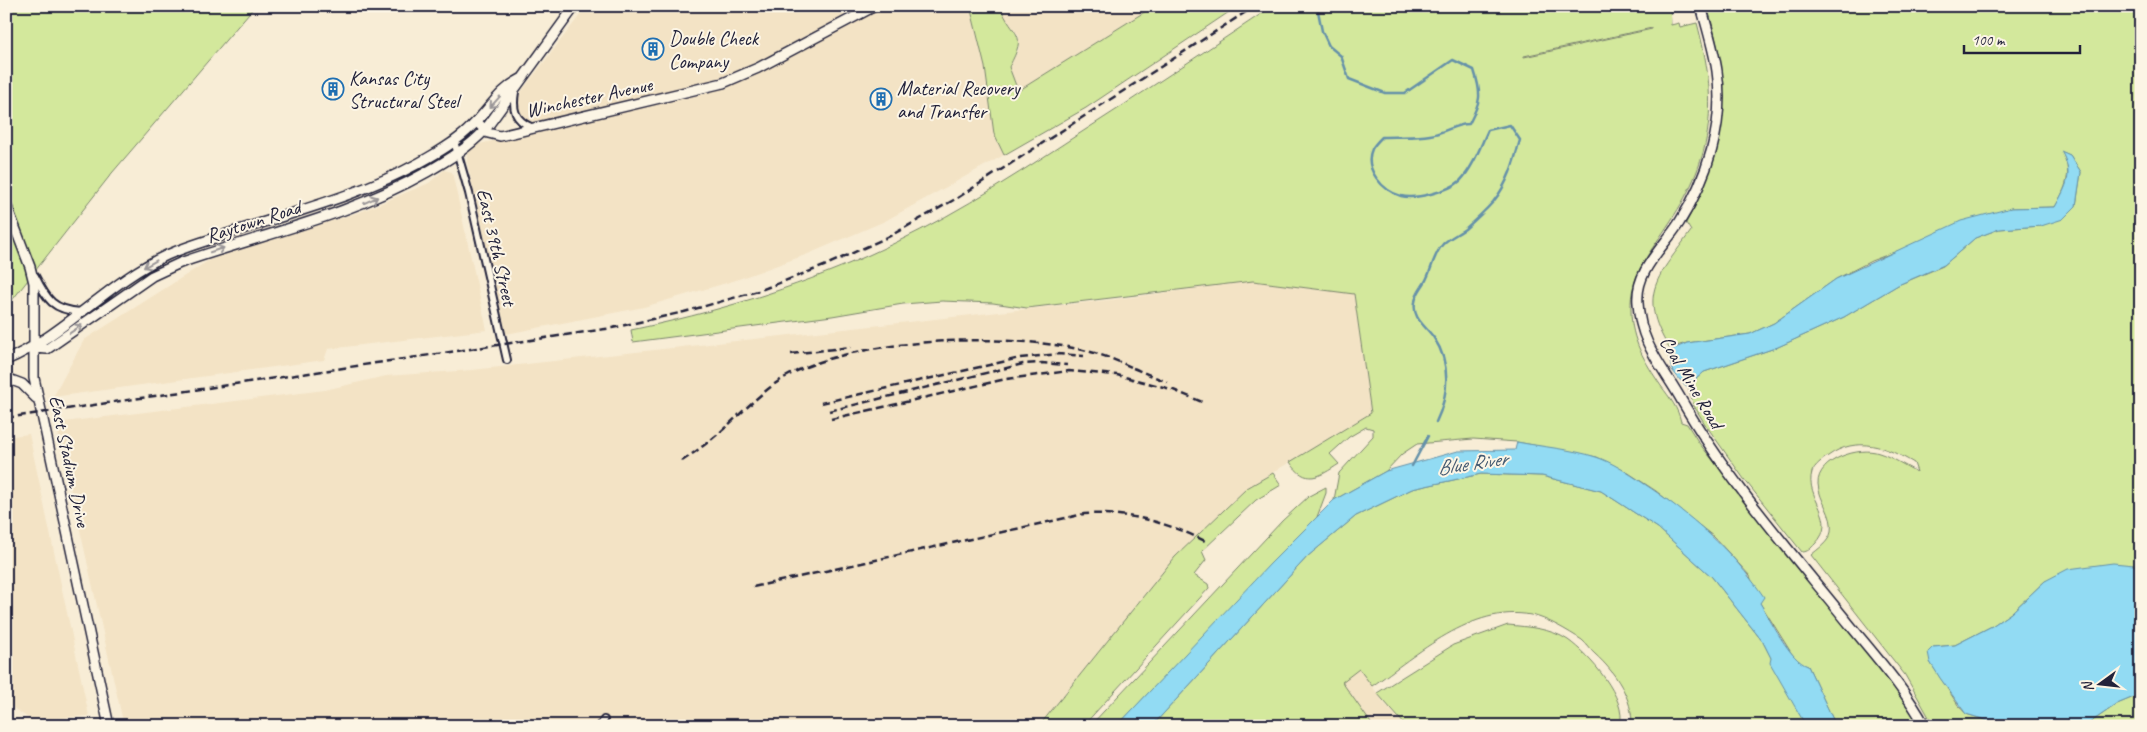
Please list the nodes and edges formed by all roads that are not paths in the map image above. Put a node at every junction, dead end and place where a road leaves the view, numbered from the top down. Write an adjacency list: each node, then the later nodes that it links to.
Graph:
1 (575, 6): 4 (main road, Raytown Road)
2 (875, 6): 7 (main road, Winchester Avenue)
3 (1701, 6): 24 (main road, Coal Mine Road)
4 (520, 79): 5 (main road, Raytown Road); 6 (main road, Raytown Road, one-way to 6)
5 (514, 92): 7 (street); 8 (main road, Raytown Road)
6 (476, 122): 8 (main road); 9 (main road, Raytown Road)
7 (532, 127): 8 (main road, Winchester Avenue)
8 (485, 130): 10 (main road, Raytown Road)
9 (454, 141): 10 (street, East 39th Street); 12 (main road, Raytown Road)
10 (457, 154): 13 (main road, Raytown Road, one-way to 10); 20 (street, East 39th Street)
11 (6, 204): 16 (main road, East Stadium Drive)
12 (308, 208): 13 (main road); 14 (main road, Raytown Road)
13 (311, 220): 15 (main road, Raytown Road, one-way to 13)
14 (176, 252): 15 (main road); 17 (main road, Raytown Road, one-way to 17)
15 (180, 263): 18 (main road, Raytown Road, one-way to 15)
16 (30, 266): 17 (street); 18 (main road, East Stadium Drive)
17 (81, 312): 18 (main road, Raytown Road)
18 (33, 348): 19 (main road); 22 (main road, East Stadium Drive)
19 (6, 360)
20 (508, 360)
21 (6, 378): 22 (main road)
22 (38, 400): 23 (main road, East Stadium Drive)
23 (109, 726)
24 (1926, 726)

